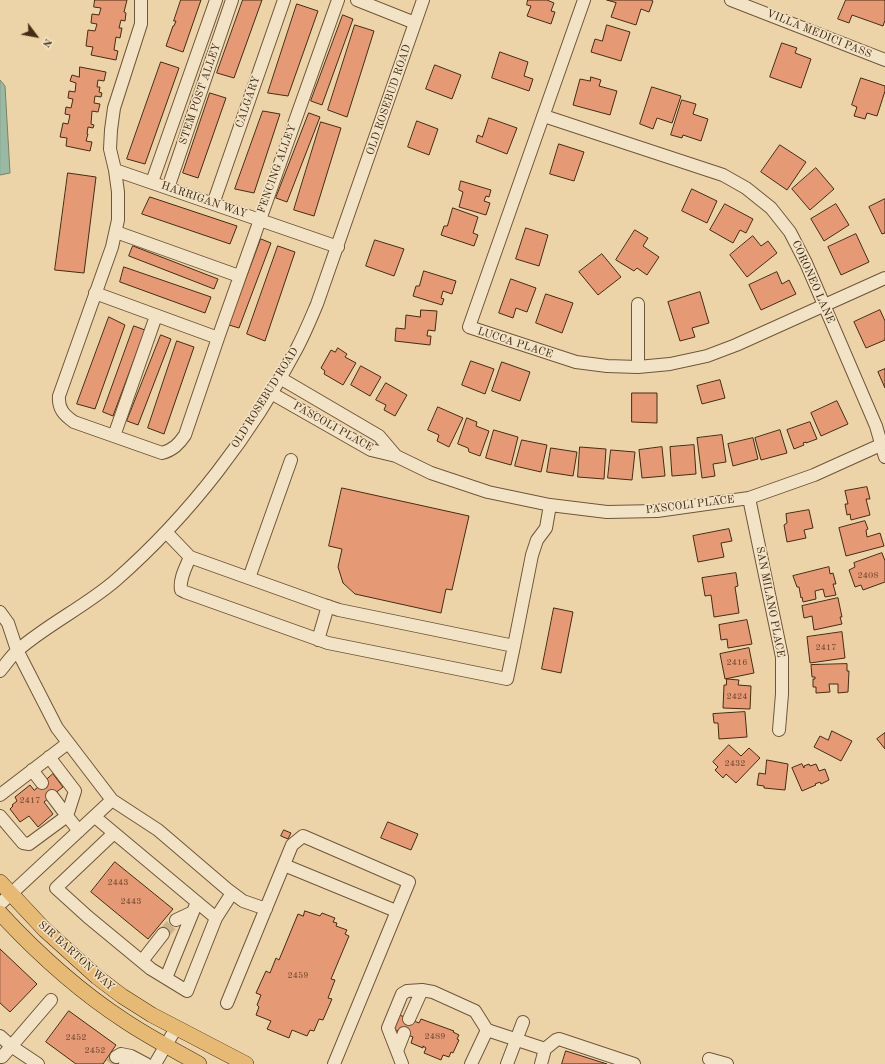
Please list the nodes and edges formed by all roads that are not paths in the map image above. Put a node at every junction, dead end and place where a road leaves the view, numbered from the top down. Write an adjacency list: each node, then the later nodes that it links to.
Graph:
1 (141, 0): 14 (street)
2 (216, 0): 15 (street, STEM POST ALLEY)
3 (232, 0): 16 (street, STEM POST ALLEY)
4 (284, 0): 17 (street, CALGARY)
5 (338, 0): 18 (street, FENCING ALLEY)
6 (357, 0): 11 (street)
7 (423, 0): 11 (street, OLD ROSEBUD ROAD)
8 (584, 0): 13 (street, LUCCA PLACE)
9 (731, 0): 10 (street, VILLA MEDICI PASS)
10 (746, 3): 12 (street, VILLA MEDICI PASS)
11 (415, 24): 20 (street, OLD ROSEBUD ROAD)
12 (885, 60)
13 (544, 116): 25 (street, CORONEO LANE); 28 (street, LUCCA PLACE)
14 (116, 170): 15 (street, HARRIGAN WAY); 19 (street)
15 (152, 182): 16 (street, HARRIGAN WAY)
16 (168, 188): 17 (street, HARRIGAN WAY)
17 (213, 204): 18 (street, HARRIGAN WAY)
18 (259, 220): 20 (street, HARRIGAN WAY); 21 (street, FENCING ALLEY)
19 (116, 232): 21 (street); 23 (street)
20 (338, 247): 29 (street, OLD ROSEBUD ROAD)
21 (239, 276): 27 (street, FENCING ALLEY)
22 (885, 278): 25 (street, LUCCA PLACE)
23 (95, 293): 26 (street); 31 (street, FENCING ALLEY)
24 (638, 304): 28 (street)
25 (825, 306): 28 (street, LUCCA PLACE); 32 (street, CORONEO LANE)
26 (156, 316): 27 (street); 31 (street)
27 (218, 338): 31 (street, FENCING ALLEY)
28 (638, 367)
29 (280, 378): 30 (street, OLD ROSEBUD ROAD); 33 (street, PASCOLI PLACE)
30 (271, 393): 33 (street, PASCOLI PLACE); 38 (street, OLD ROSEBUD ROAD)
31 (114, 436)
32 (883, 443): 34 (street, CORONEO LANE); 36 (street, PASCOLI PLACE)
33 (396, 456): 37 (street, PASCOLI PLACE)
34 (885, 457)
35 (291, 460): 40 (street)
36 (749, 498): 37 (street, PASCOLI PLACE); 48 (street, SAN MILANO PLACE)
37 (550, 505): 44 (street)
38 (166, 532): 39 (street); 45 (street, OLD ROSEBUD ROAD)
39 (190, 557): 40 (street); 43 (street)
40 (249, 578): 41 (street)
41 (328, 606): 43 (street); 44 (street)
42 (0, 612): 45 (street)
43 (318, 640): 44 (street)
44 (514, 646)
45 (17, 650): 46 (street, OLD ROSEBUD ROAD); 47 (street, OLD ROSEBUD ROAD); 49 (street)
46 (0, 657)
47 (0, 671)
48 (779, 730)
49 (68, 743): 50 (street); 55 (street)
50 (49, 757): 51 (street); 57 (street)
51 (32, 770): 52 (street); 53 (street)
52 (42, 783)
53 (0, 795)
54 (52, 796): 57 (street)
55 (112, 800): 58 (street); 63 (street)
56 (0, 816): 57 (street)
57 (67, 816): 59 (street)
58 (94, 817): 59 (street); 60 (street)
59 (79, 831): 64 (street)
60 (114, 833): 65 (street); 72 (street)
61 (284, 865): 66 (street); 67 (street); 67 (street)
62 (0, 882): 64 (main road, SIR BARTON WAY)
63 (232, 893): 66 (street); 69 (street)
64 (5, 899): 79 (main road, SIR BARTON WAY)
65 (195, 907): 69 (street); 70 (street); 73 (street)
66 (266, 909): 76 (street)
67 (396, 911): 96 (street)
68 (0, 913): 85 (main road, SIR BARTON WAY)
69 (216, 918): 73 (street)
70 (176, 920)
71 (163, 934): 72 (street)
72 (142, 962): 73 (street)
73 (166, 978)
74 (428, 991): 77 (street); 80 (street); 86 (street)
75 (51, 1000): 84 (street)
76 (227, 1003)
77 (409, 1019)
78 (523, 1022): 83 (street)
79 (176, 1028): 85 (street); 95 (main road, SIR BARTON WAY)
80 (487, 1030): 83 (street); 98 (street)
81 (404, 1033): 86 (street)
82 (0, 1036): 84 (street)
83 (515, 1040): 87 (street); 99 (street)
84 (11, 1046): 88 (street); 91 (street)
85 (167, 1046): 93 (street); 94 (main road, SIR BARTON WAY)
86 (397, 1050): 97 (street)
87 (545, 1050): 100 (street); 101 (street)
88 (0, 1057)
89 (124, 1059): 92 (street)
90 (709, 1059): 102 (street)
91 (38, 1064)
92 (146, 1064)
93 (156, 1064)
94 (199, 1064)
95 (246, 1064)
96 (334, 1064)
97 (402, 1064)
98 (471, 1064)
99 (507, 1064)
100 (541, 1064)
101 (633, 1064)
102 (727, 1064)

